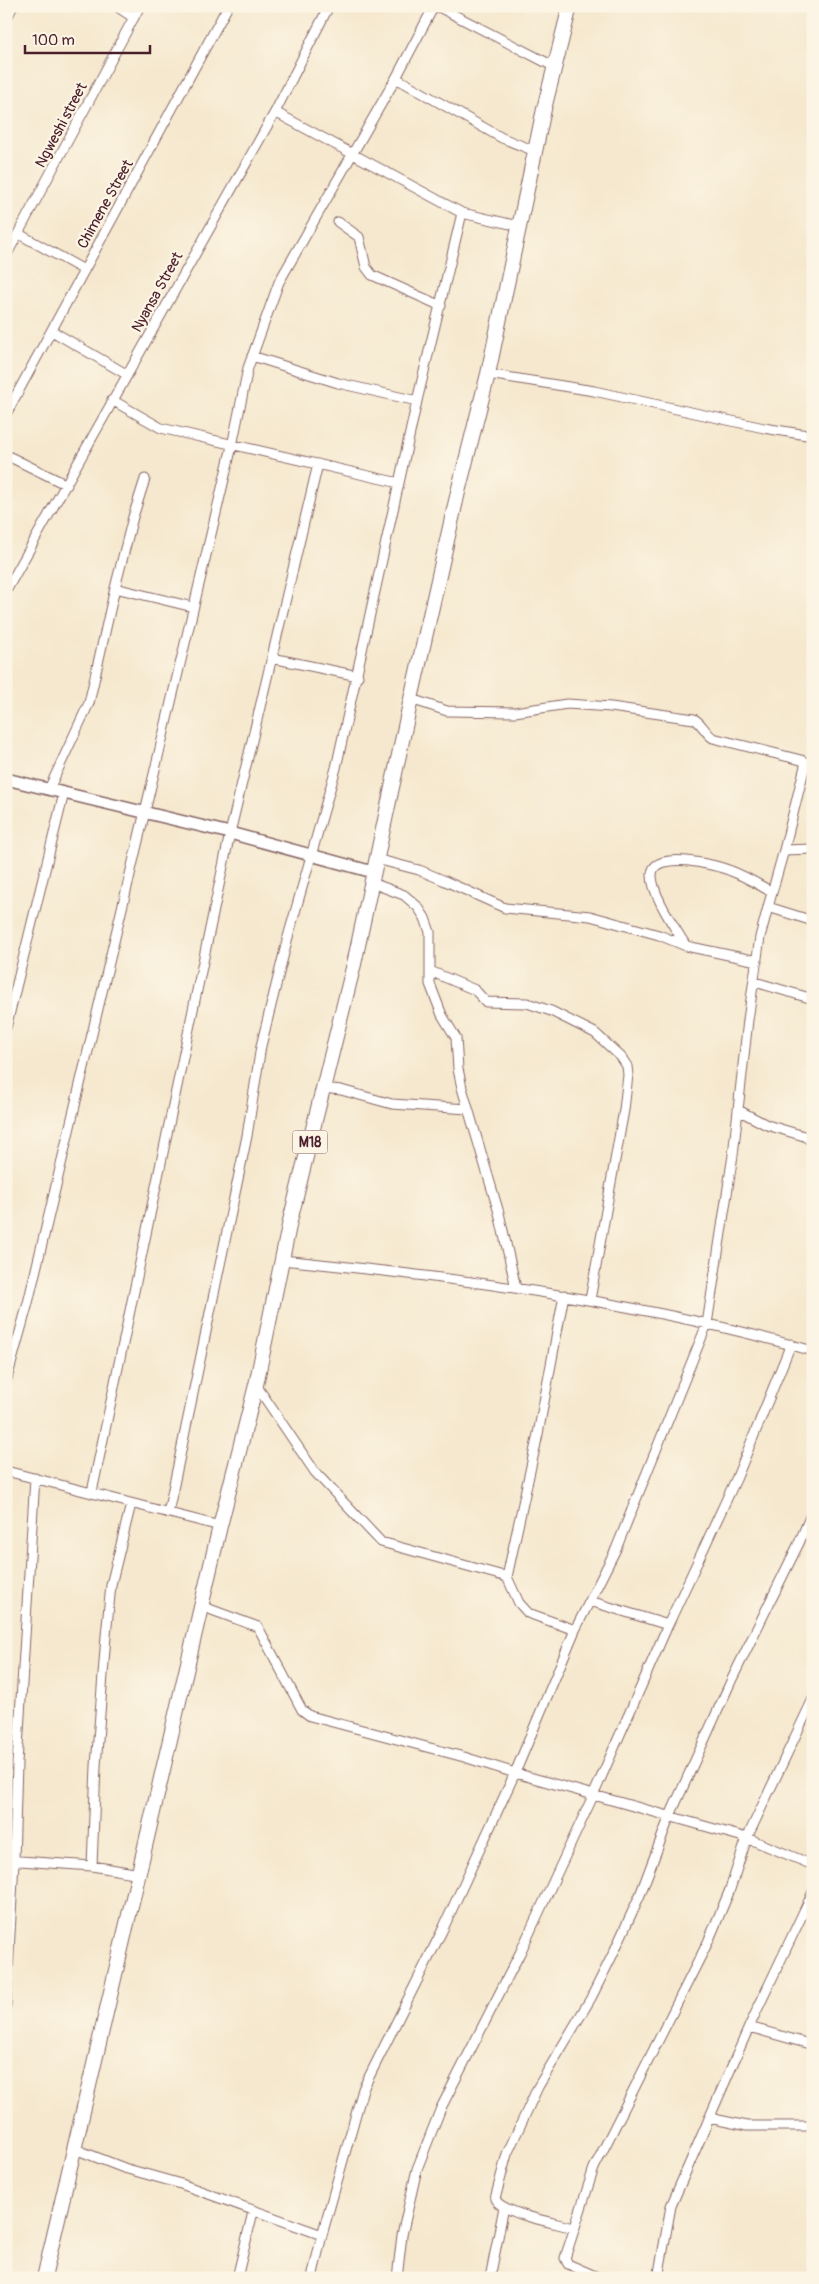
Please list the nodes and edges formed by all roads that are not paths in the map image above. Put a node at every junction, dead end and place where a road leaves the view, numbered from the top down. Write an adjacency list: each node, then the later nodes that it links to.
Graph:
1 (13, 6): 10 (street)
2 (116, 6): 9 (street)
3 (140, 6): 9 (street, Ngweshi street)
4 (228, 6): 21 (street, Chimene Street)
5 (317, 6): 8 (street)
6 (436, 6): 11 (street); 12 (street)
7 (570, 6): 11 (main road, M18)
8 (328, 9): 13 (street, Nyansa Street)
9 (134, 18): 19 (street, Ngweshi street)
10 (6, 19)
11 (555, 67): 14 (main road, M18)
12 (396, 78): 14 (street); 15 (street)
13 (275, 112): 15 (street); 25 (street, Nyansa Street)
14 (535, 151): 18 (main road, M18)
15 (351, 153): 16 (street); 24 (street)
16 (462, 213): 18 (street); 22 (street)
17 (338, 222): 22 (street)
18 (519, 226): 26 (main road, M18)
19 (19, 234): 20 (street, Ngweshi street); 21 (street)
20 (6, 256)
21 (84, 270): 23 (street, Chimene Street)
22 (441, 306): 28 (street)
23 (52, 332): 25 (street); 29 (street, Chimene Street)
24 (252, 356): 28 (street); 31 (street)
25 (126, 374): 27 (street, Nyansa Street)
26 (488, 374): 30 (street); 42 (main road, M18)
27 (112, 400): 31 (street); 36 (street, Nyansa Street)
28 (417, 402): 35 (street)
29 (6, 414)
30 (813, 436)
31 (232, 446): 33 (street); 39 (street)
32 (6, 455): 36 (street)
33 (318, 464): 35 (street); 40 (street)
34 (146, 479): 37 (street)
35 (399, 484): 41 (street)
36 (67, 485): 38 (street, Nyansa Street)
37 (115, 588): 39 (street); 44 (street)
38 (6, 591)
39 (193, 607): 46 (street)
40 (272, 658): 41 (street); 47 (street)
41 (358, 676): 50 (street)
42 (411, 699): 49 (street); 51 (main road, M18)
43 (6, 778): 44 (street)
44 (48, 790): 45 (street)
45 (64, 793): 46 (street); 60 (street)
46 (144, 811): 47 (street); 73 (street)
47 (230, 833): 50 (street); 77 (street)
48 (813, 849): 49 (street)
49 (784, 850): 52 (street)
50 (312, 854): 51 (street); 80 (street)
51 (374, 871): 55 (street); 57 (street); 62 (main road, M18)
52 (772, 892): 53 (street); 55 (street)
53 (768, 907): 54 (street); 56 (street)
54 (813, 921)
55 (686, 946): 56 (street)
56 (757, 961): 58 (street)
57 (430, 971): 63 (street); 69 (street)
58 (755, 982): 59 (street); 64 (street)
59 (813, 999)
60 (10, 1000): 61 (street)
61 (6, 1028)
62 (323, 1088): 63 (street); 66 (main road, M18)
63 (468, 1109): 67 (street)
64 (738, 1110): 65 (street); 70 (street)
65 (813, 1142)
66 (282, 1260): 67 (street); 74 (main road, M18)
67 (516, 1288): 68 (street)
68 (564, 1295): 69 (street); 82 (street)
69 (590, 1300): 70 (street)
70 (707, 1324): 71 (street); 83 (street)
71 (791, 1344): 72 (street); 85 (street)
72 (813, 1351)
73 (6, 1382)
74 (256, 1384): 81 (main road, M18); 82 (street)
75 (6, 1471): 76 (street)
76 (35, 1478): 77 (street); 92 (street)
77 (92, 1492): 78 (street)
78 (131, 1504): 80 (street); 94 (street)
79 (813, 1510): 90 (street)
80 (168, 1513): 81 (street)
81 (220, 1526): 84 (main road, M18)
82 (507, 1577): 86 (street)
83 (590, 1601): 85 (street); 86 (street)
84 (202, 1606): 88 (street); 95 (main road, M18)
85 (668, 1625): 89 (street)
86 (575, 1630): 88 (street)
87 (813, 1699): 91 (street)
88 (516, 1773): 89 (street); 106 (street)
89 (593, 1796): 90 (street); 111 (street)
90 (669, 1818): 91 (street); 103 (street)
91 (747, 1838): 93 (street); 105 (street)
92 (10, 1860): 94 (street); 97 (street)
93 (813, 1865)
94 (92, 1866): 95 (street)
95 (140, 1874): 102 (main road, M18)
96 (813, 1892): 98 (street)
97 (6, 2007)
98 (749, 2027): 99 (street); 100 (street)
99 (813, 2045)
100 (709, 2118): 101 (street); 114 (street)
101 (813, 2126)
102 (75, 2149): 104 (street); 108 (main road, M18)
103 (504, 2207): 105 (street); 112 (street)
104 (252, 2212): 106 (street); 109 (street)
105 (574, 2228): 107 (street)
106 (322, 2235): 110 (street)
107 (578, 2273): 113 (street)
108 (44, 2278)
109 (237, 2278)
110 (312, 2278)
111 (397, 2278)
112 (490, 2278)
113 (600, 2278)
114 (658, 2278)

